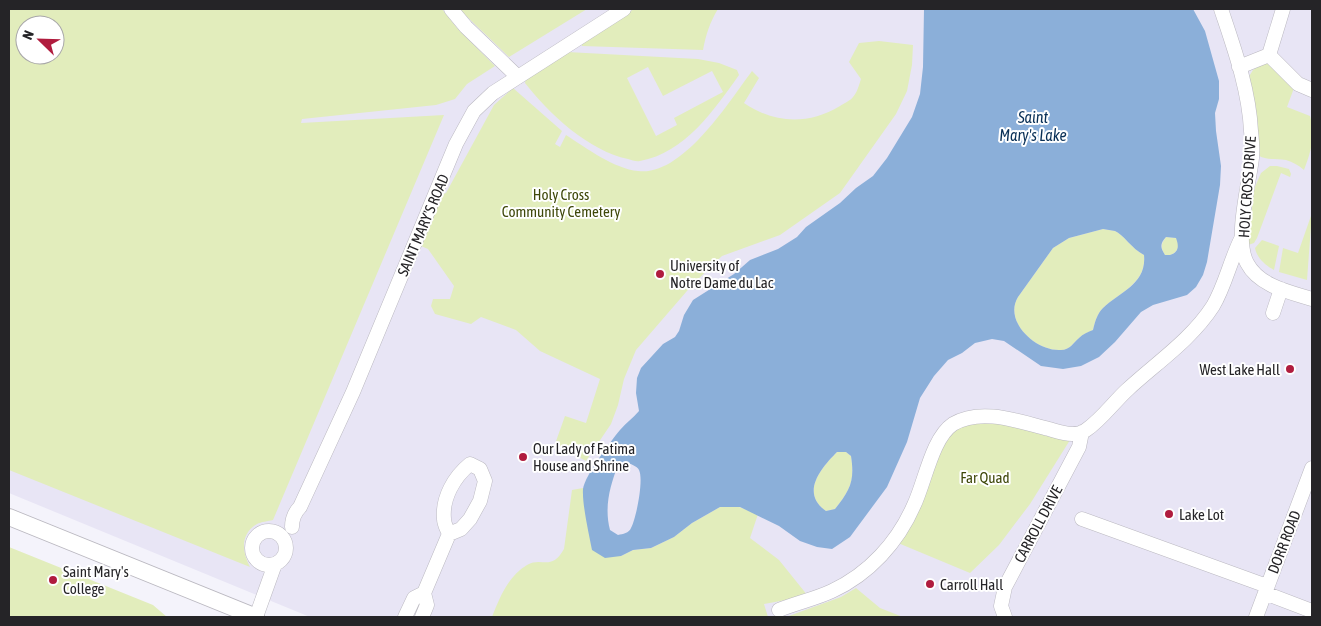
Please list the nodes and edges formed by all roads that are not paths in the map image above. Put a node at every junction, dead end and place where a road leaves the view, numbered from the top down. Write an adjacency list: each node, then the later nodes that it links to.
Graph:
1 (451, 9): 7 (street)
2 (624, 9): 7 (street, SAINT MARY'S ROAD)
3 (1220, 9): 6 (street, HOLY CROSS DRIVE)
4 (1283, 9): 5 (street)
5 (1268, 55): 6 (street); 8 (street)
6 (1239, 67): 9 (street, HOLY CROSS DRIVE)
7 (518, 77): 18 (street, SAINT MARY'S ROAD)
8 (1312, 90)
9 (1241, 239): 10 (street, HOLY CROSS DRIVE); 13 (street)
10 (1281, 289): 11 (street, HOLY CROSS DRIVE); 12 (street)
11 (1312, 299)
12 (1273, 313)
13 (1082, 432): 22 (street); 27 (street, CARROLL DRIVE)
14 (1312, 468): 20 (street, DORR ROAD)
15 (9, 516): 24 (main road)
16 (1082, 519): 20 (street)
17 (449, 534): 21 (street)
18 (285, 541): 19 (street, SAINT MARY'S ROAD); 19 (street)
19 (275, 564): 24 (street, SAINT MARY'S ROAD)
20 (1266, 589): 23 (street); 28 (street, DORR ROAD)
21 (424, 593): 25 (street); 26 (street)
22 (779, 610)
23 (1312, 611)
24 (256, 617)
25 (405, 617)
26 (422, 617)
27 (1005, 617)
28 (1256, 617)

